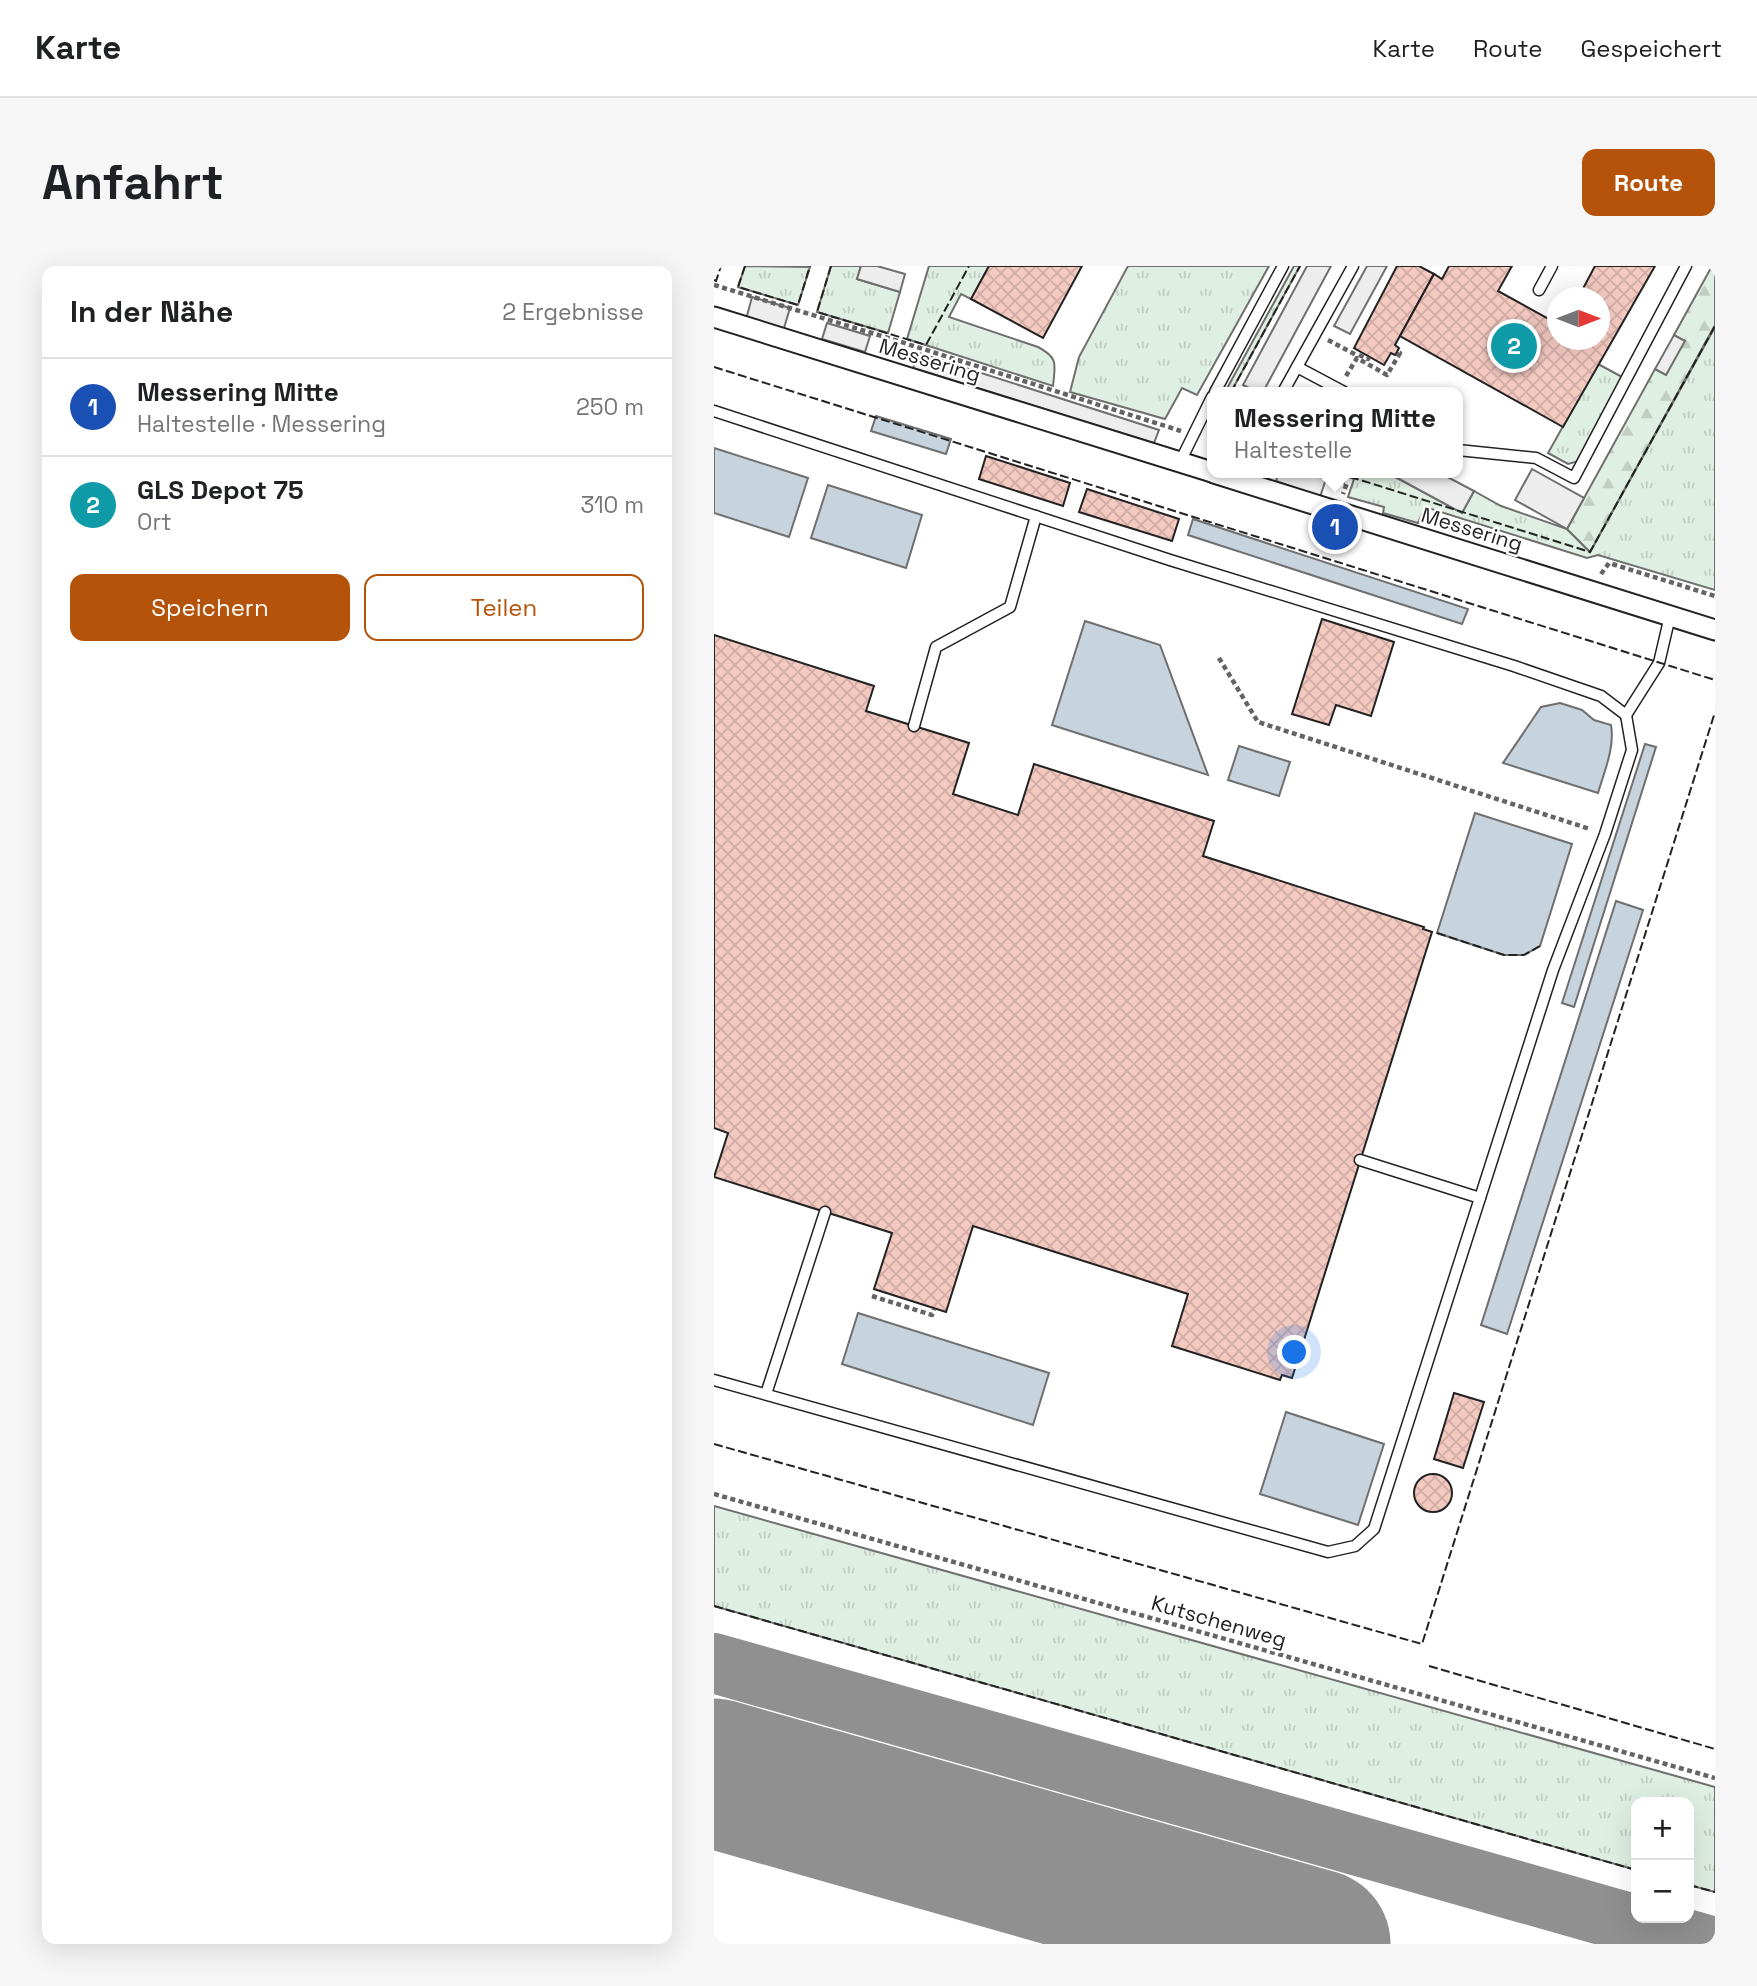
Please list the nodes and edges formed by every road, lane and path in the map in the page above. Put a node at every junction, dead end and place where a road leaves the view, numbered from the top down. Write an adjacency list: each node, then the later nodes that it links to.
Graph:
1 (1283, 266): 13 (lane)
2 (1353, 266): 8 (lane)
3 (1552, 266): 6 (lane)
4 (1686, 266): 20 (lane)
5 (714, 285): 19 (path)
6 (1539, 290)
7 (714, 317): 21 (street, Messering)
8 (1316, 333): 10 (path); 12 (lane)
9 (1397, 352): 10 (path)
10 (1357, 357): 11 (path); 16 (path)
11 (1369, 357)
12 (1297, 367): 14 (lane); 15 (lane)
13 (1218, 387)
14 (1286, 387)
15 (1334, 387)
16 (1344, 387)
17 (1207, 408): 19 (lane)
18 (714, 411): 24 (lane)
19 (1192, 435): 21 (lane)
20 (1463, 451)
21 (1180, 462): 22 (street, Messering)
22 (1207, 470)
23 (1242, 478): 25 (street, Messering)
24 (1036, 516): 30 (lane); 31 (lane)
25 (1590, 590): 26 (path); 27 (street, Messering)
26 (1715, 596)
27 (1670, 616): 28 (street, Messering); 30 (lane)
28 (1715, 630)
29 (1219, 658): 32 (path)
30 (1626, 715): 32 (lane)
31 (914, 726)
32 (1605, 834): 34 (lane)
33 (1360, 1160): 34 (lane)
34 (1480, 1198): 39 (lane)
35 (825, 1212): 39 (lane)
36 (872, 1296): 37 (path)
37 (934, 1308)
38 (714, 1380): 39 (lane)
39 (766, 1394)
40 (714, 1494): 41 (path, Kutschenweg)
41 (1715, 1778)

